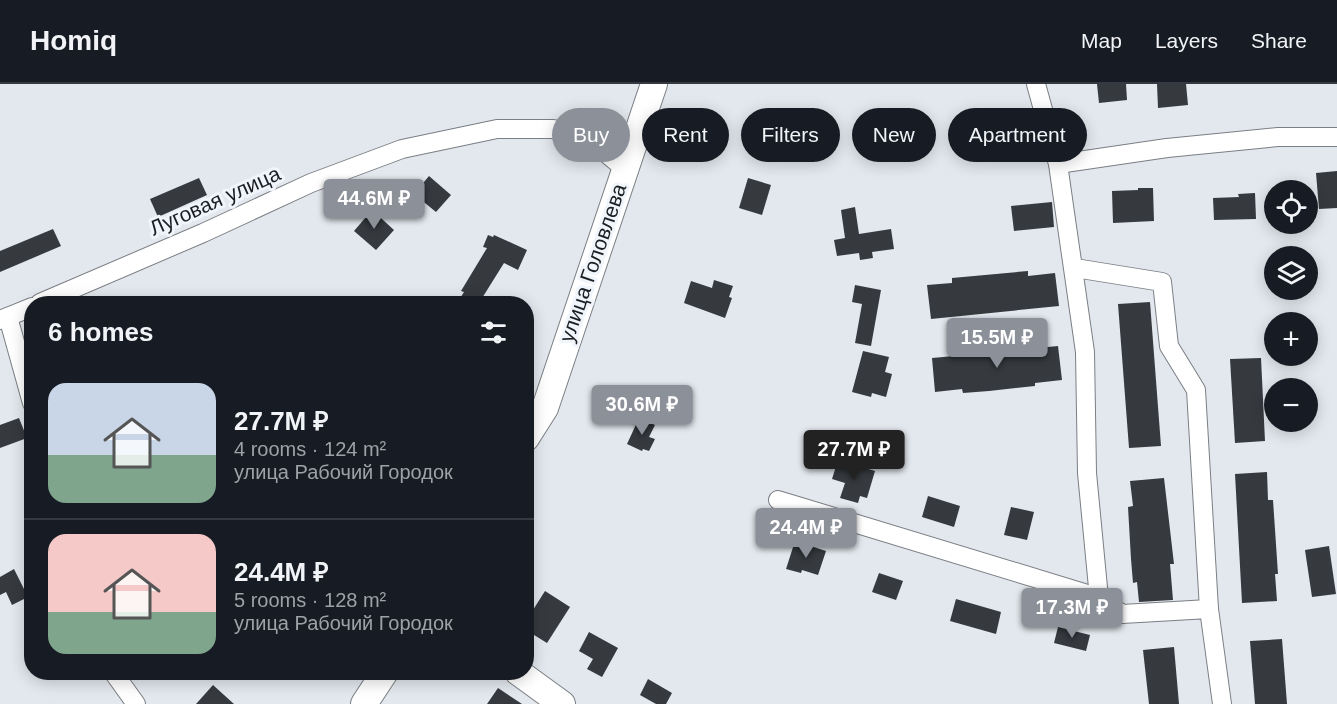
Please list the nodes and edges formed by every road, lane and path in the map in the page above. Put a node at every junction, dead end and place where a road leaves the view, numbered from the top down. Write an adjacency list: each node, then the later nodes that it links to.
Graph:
1 (654, 84): 5 (main road, улица Головлева)
2 (1036, 84): 4 (street)
3 (1337, 137): 4 (street)
4 (1058, 164): 6 (street)
5 (625, 169): 7 (street, Луговая улица); 11 (main road, улица Головлева)
6 (1074, 268): 13 (street); 14 (street)
7 (56, 296)
8 (24, 310): 9 (street)
9 (4, 318): 10 (street)
10 (24, 379)
11 (534, 425)
12 (778, 500): 13 (street)
13 (1099, 598): 14 (street)
14 (1210, 618): 21 (street)
15 (119, 680): 18 (street)
16 (380, 680): 19 (main road)
17 (529, 680): 20 (main road)
18 (136, 704)
19 (364, 704)
20 (562, 704)
21 (1222, 704)

